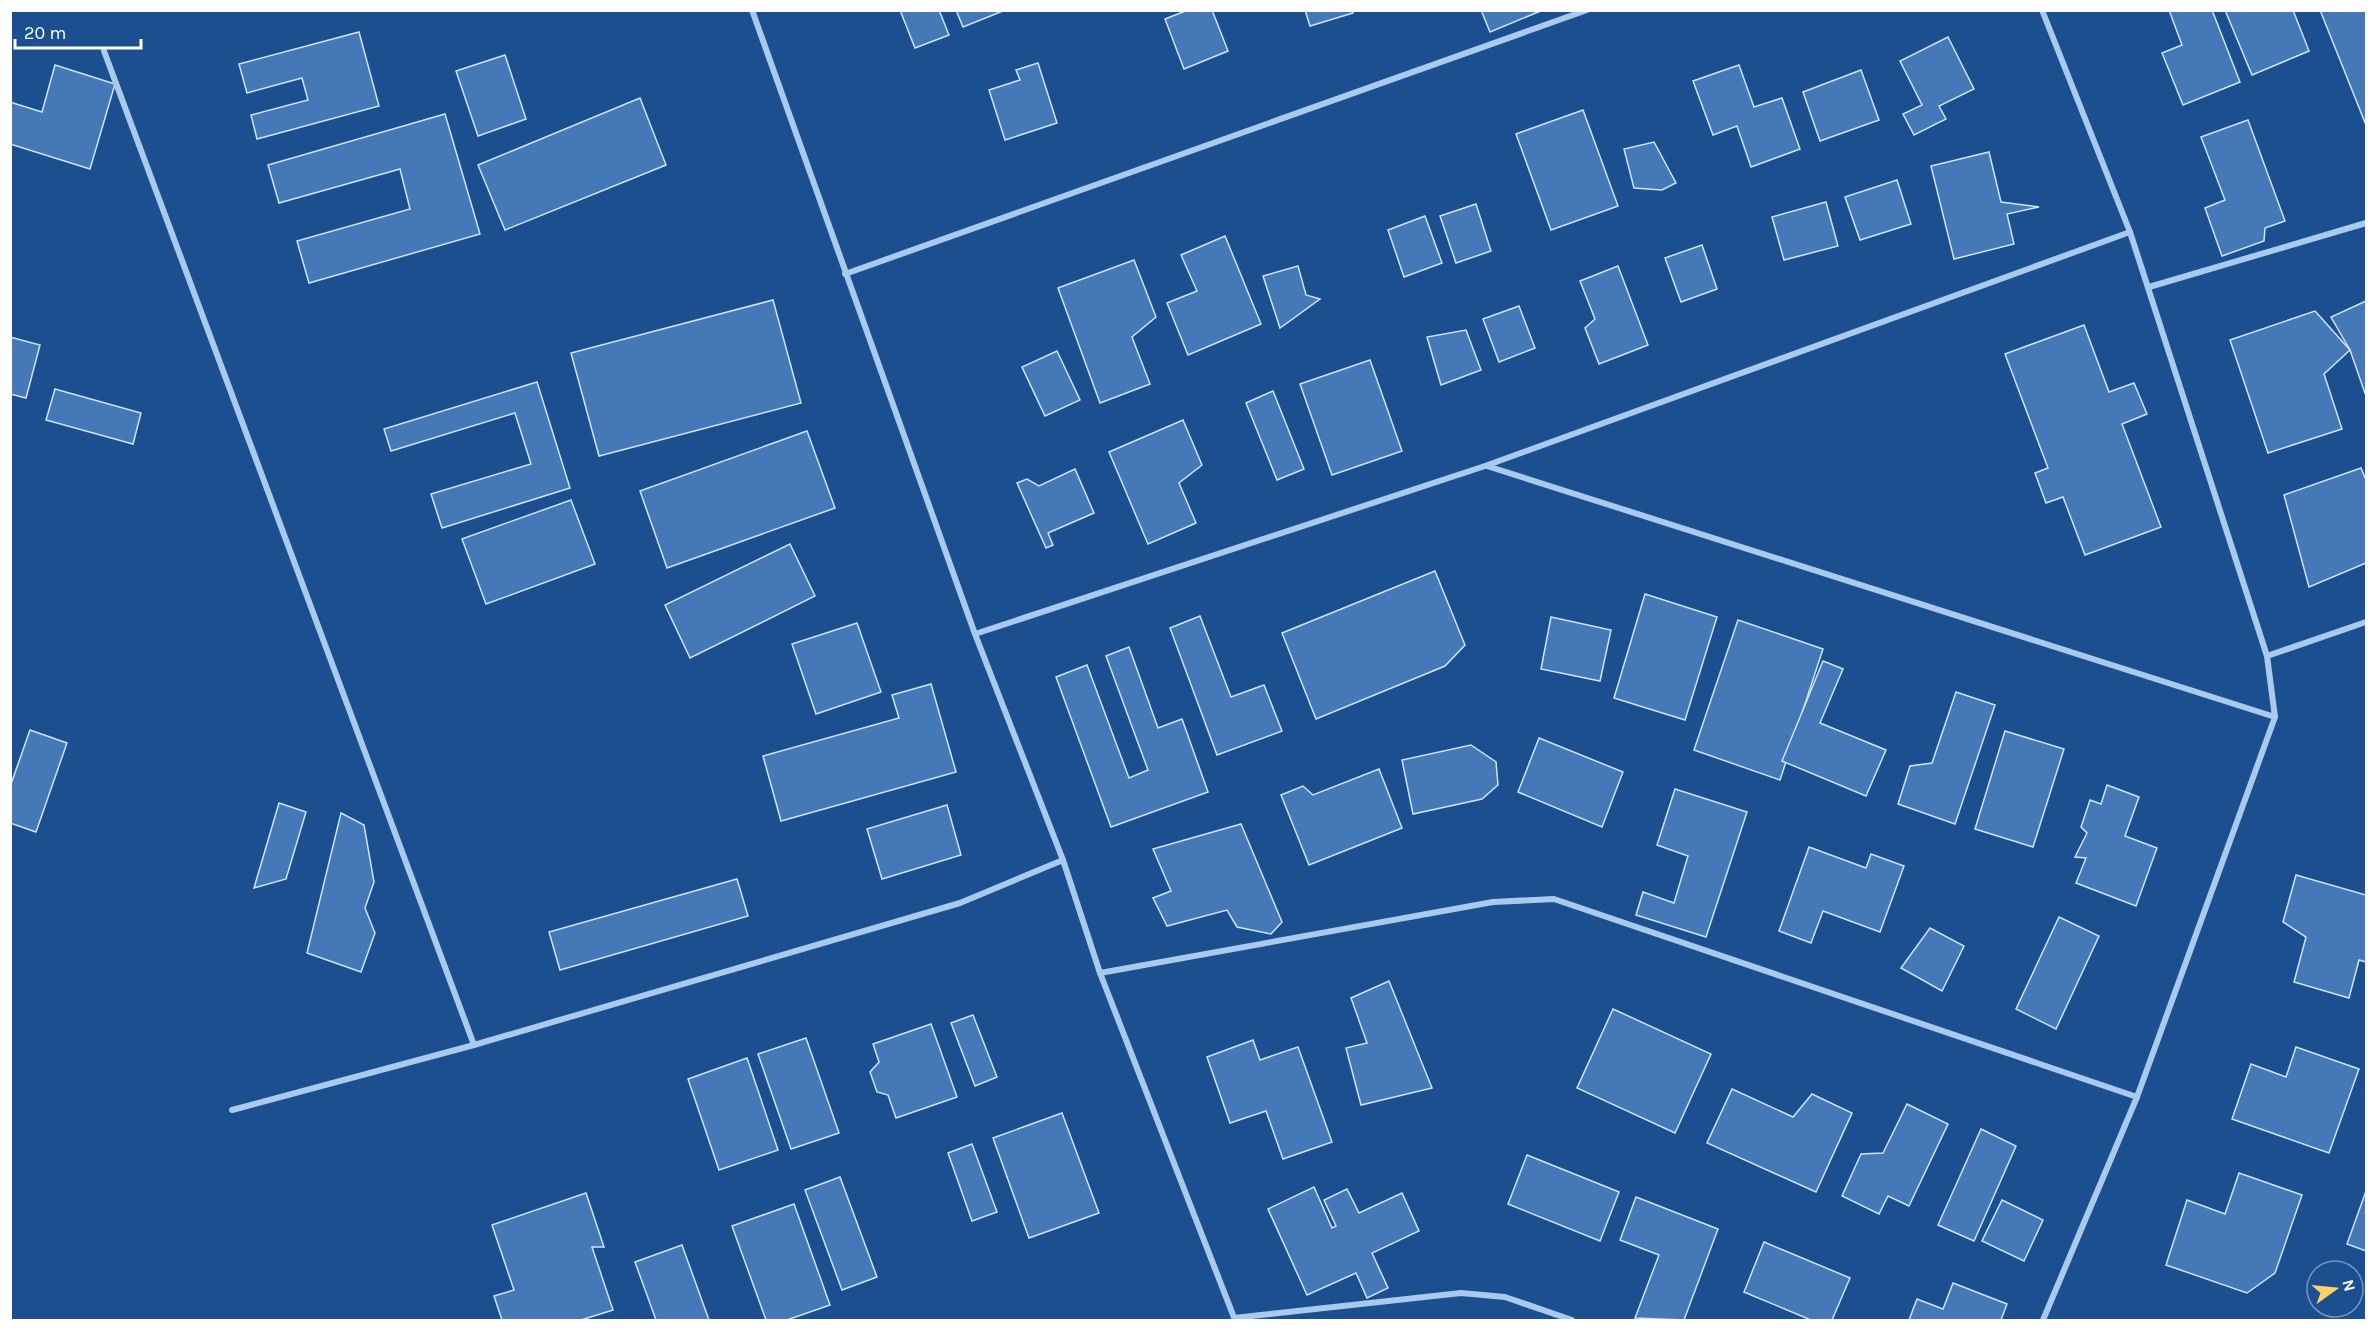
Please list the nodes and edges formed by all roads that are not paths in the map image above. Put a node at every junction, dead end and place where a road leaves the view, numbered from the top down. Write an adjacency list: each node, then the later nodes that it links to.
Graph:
1 (752, 10): 7 (street)
2 (1587, 10): 7 (street)
3 (2042, 10): 6 (street)
4 (104, 51): 16 (street)
5 (2367, 223): 8 (street)
6 (2130, 232): 8 (street); 9 (street)
7 (845, 274): 11 (street)
8 (2149, 286): 12 (street)
9 (1485, 466): 11 (street); 13 (street)
10 (2367, 622): 12 (street)
11 (975, 634): 14 (street)
12 (2267, 656): 13 (street)
13 (2275, 717): 17 (street)
14 (1063, 860): 15 (street); 16 (street)
15 (1100, 973): 17 (street); 19 (street)
16 (474, 1045): 18 (street)
17 (2137, 1097): 21 (street)
18 (232, 1110)
19 (1234, 1319): 20 (street)
20 (1572, 1320)
21 (2043, 1320)

